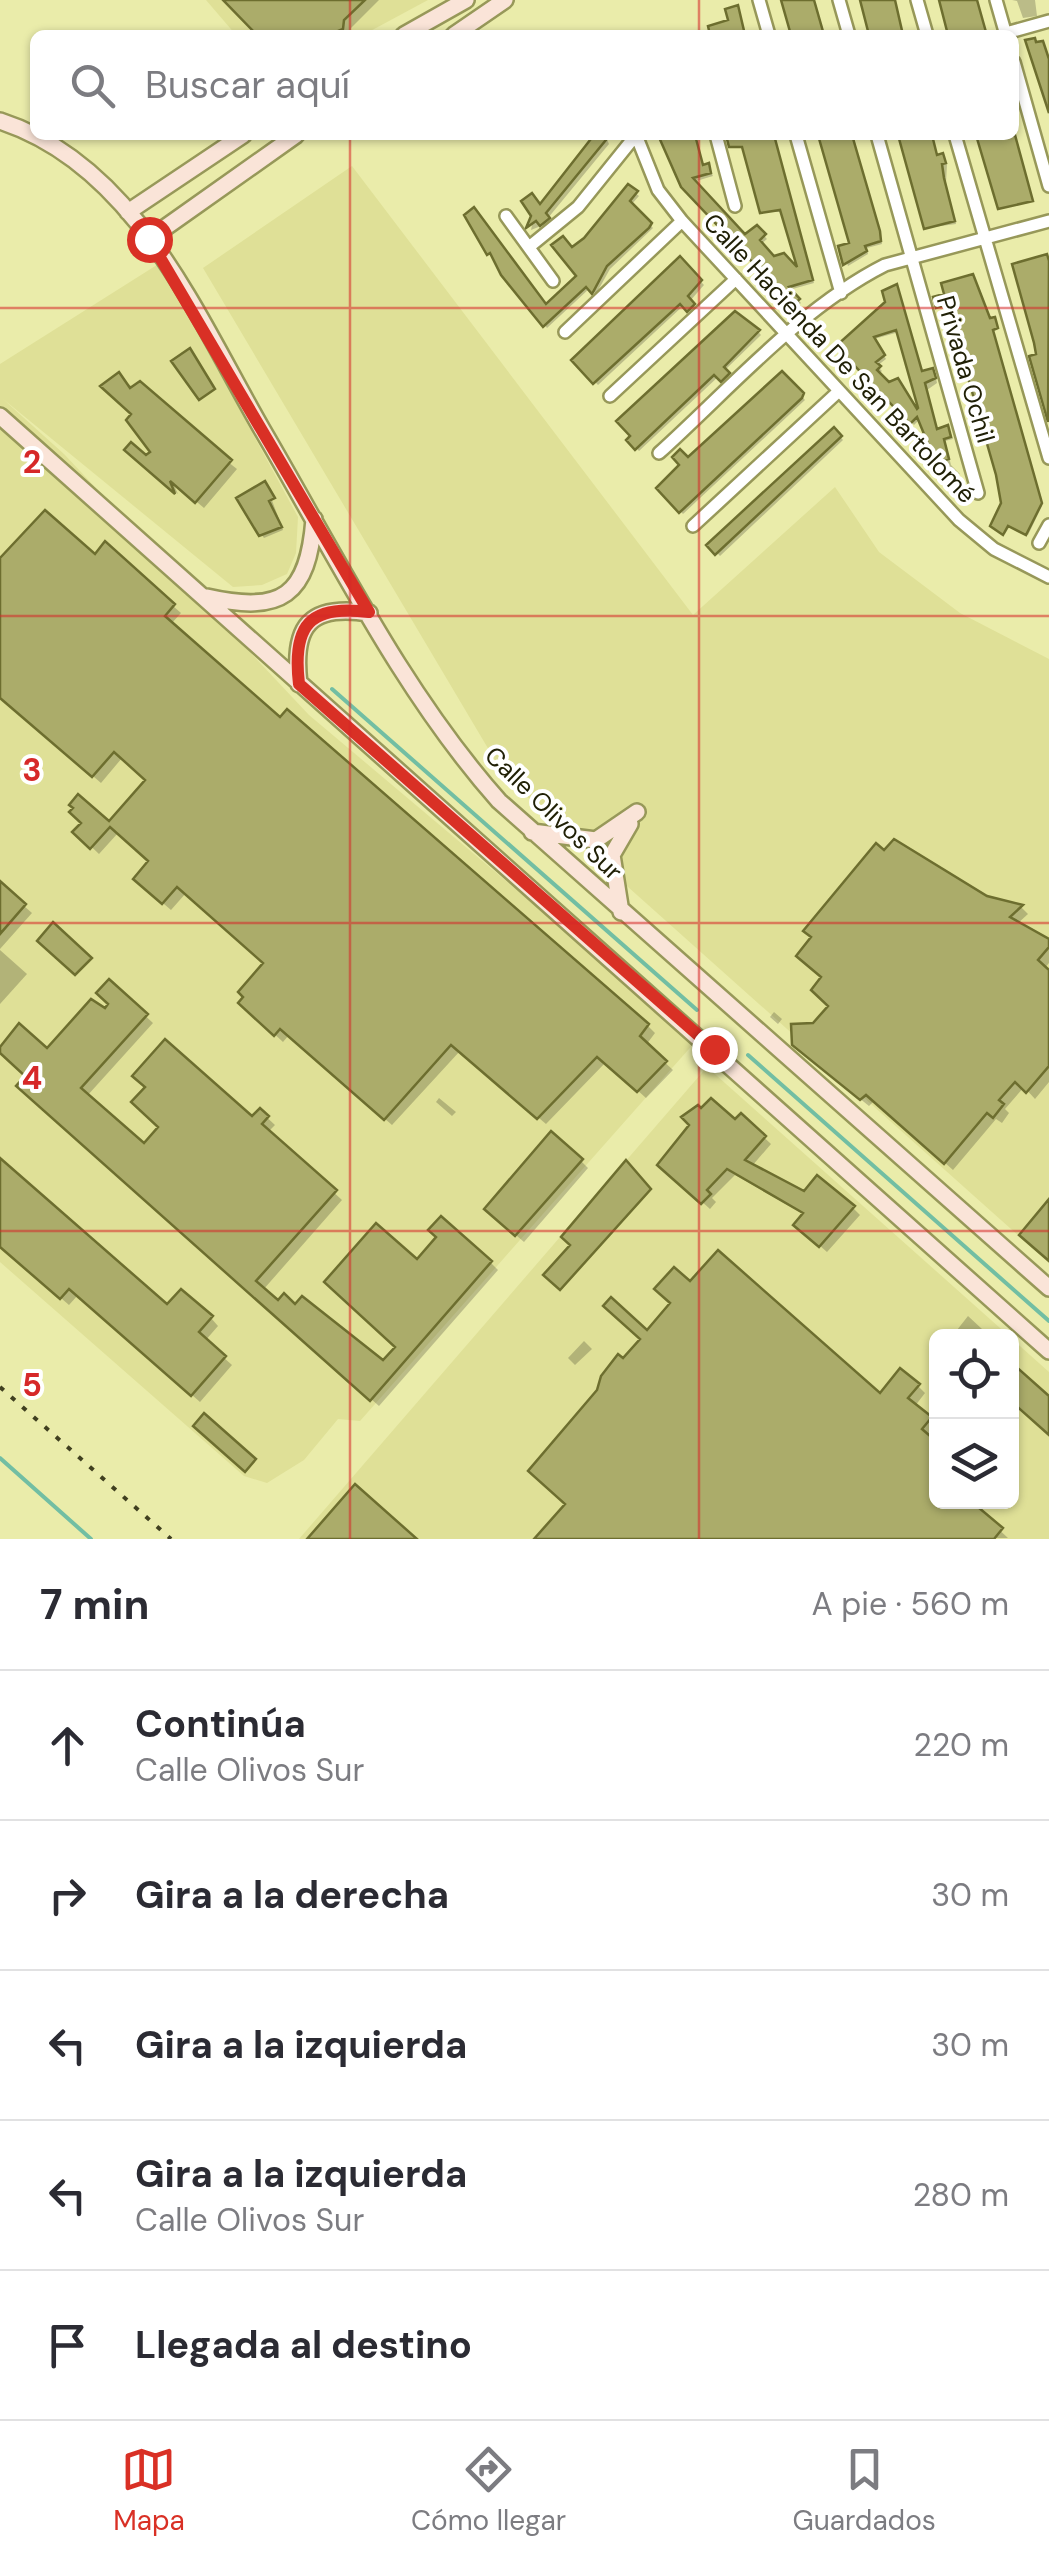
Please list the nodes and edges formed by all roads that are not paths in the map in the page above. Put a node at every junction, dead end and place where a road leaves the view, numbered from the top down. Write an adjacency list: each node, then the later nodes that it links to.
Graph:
1 (466, 0): 8 (main road)
2 (506, 0): 9 (main road)
3 (759, 0): 10 (street)
4 (839, 0): 11 (street)
5 (917, 0): 12 (street)
6 (996, 0): 13 (street)
7 (1049, 21): 14 (street)
8 (413, 30)
9 (461, 30)
10 (768, 30)
11 (848, 30)
12 (926, 30)
13 (1005, 30)
14 (1019, 30)
15 (1019, 80): 27 (street)
16 (0, 121): 17 (main road, Calle Olivos Sur)
17 (30, 134)
18 (44, 140): 29 (main road, Calle Olivos Sur)
19 (236, 140): 29 (main road)
20 (289, 140): 34 (main road)
21 (632, 140): 35 (street)
22 (638, 140): 31 (street, Calle Hacienda De San Bartolomé)
23 (717, 140): 28 (street)
24 (797, 140): 39 (street)
25 (878, 140): 36 (street, Privada Ochil)
26 (956, 140): 33 (street)
27 (1049, 186)
28 (736, 206)
29 (128, 212): 34 (main road, Calle Olivos Sur)
30 (506, 216): 35 (street)
31 (682, 221): 37 (street, Calle Hacienda De San Bartolomé); 40 (street)
32 (1049, 221): 33 (street)
33 (984, 238): 36 (street); 46 (street)
34 (149, 239): 48 (main road, Calle Olivos Sur)
35 (529, 247): 38 (street)
36 (911, 258): 39 (street); 47 (street, Privada Ochil)
37 (736, 279): 41 (street, Calle Hacienda De San Bartolomé); 43 (street)
38 (554, 281)
39 (841, 293): 41 (street)
40 (564, 332)
41 (789, 336): 42 (street, Calle Hacienda De San Bartolomé); 45 (street)
42 (839, 390): 50 (street); 52 (street, Calle Hacienda De San Bartolomé)
43 (610, 396)
44 (0, 416): 53 (main road)
45 (659, 453)
46 (1049, 458)
47 (978, 493)
48 (314, 519): 53 (main road); 54 (main road, Calle Olivos Sur)
49 (1049, 525): 51 (street)
50 (693, 526)
51 (1039, 543)
52 (1049, 576)
53 (203, 596): 55 (main road)
54 (369, 612): 55 (main road); 56 (main road, Calle Olivos Sur)
55 (299, 684): 61 (main road)
56 (532, 832): 57 (main road); 59 (main road, Calle Olivos Sur)
57 (596, 840): 58 (main road); 58 (main road)
58 (612, 855): 59 (main road)
59 (621, 912): 60 (main road, Calle Olivos Sur)
60 (1049, 1288)
61 (1049, 1351)

